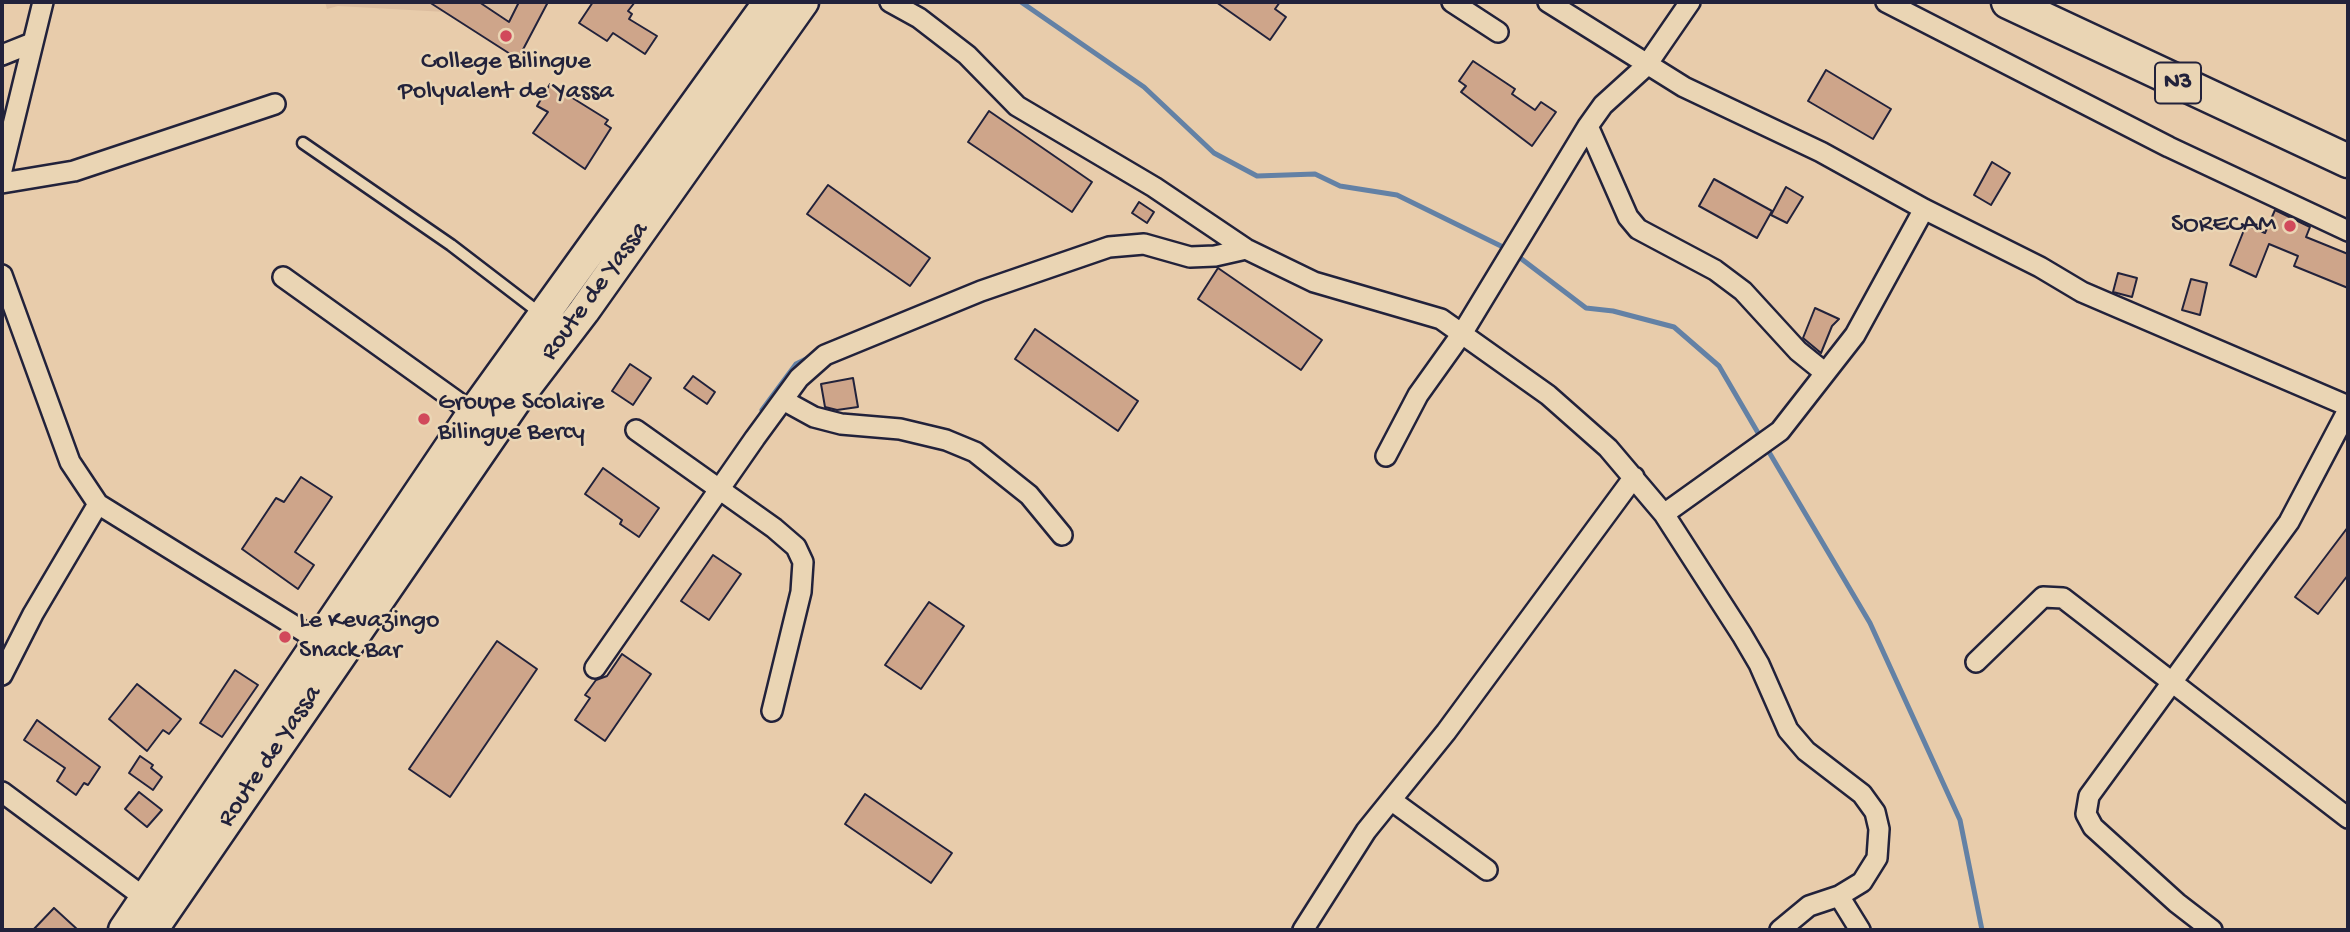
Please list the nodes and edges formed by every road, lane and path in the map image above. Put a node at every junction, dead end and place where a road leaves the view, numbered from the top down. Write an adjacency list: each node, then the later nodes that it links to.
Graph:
1 (43, 2): 11 (street)
2 (769, 2): 25 (main road, Route de Yassa)
3 (803, 2): 28 (main road, Route de Yassa)
4 (890, 2): 22 (street)
5 (1452, 2): 10 (street)
6 (1548, 2): 13 (street)
7 (1690, 2): 13 (street)
8 (1886, 2): 21 (street)
9 (2008, 2): 17 (highway, N3)
10 (1498, 32)
11 (32, 43): 12 (street); 18 (street)
12 (2, 55)
13 (1646, 66): 15 (street); 20 (street)
14 (275, 104): 19 (street)
15 (1588, 126): 26 (street); 29 (street)
16 (303, 143): 25 (lane)
17 (2348, 161)
18 (2, 170)
19 (2, 183)
20 (1924, 209): 29 (street); 31 (street)
21 (2348, 231)
22 (1246, 249): 26 (street); 30 (street)
23 (2, 275): 37 (street)
24 (283, 277): 32 (street)
25 (543, 315): 27 (main road, Route de Yassa)
26 (1463, 332): 34 (street); 35 (street)
27 (521, 344): 28 (main road); 32 (main road, Route de Yassa)
28 (544, 363): 51 (main road, Route de Yassa)
29 (1825, 372): 38 (street)
30 (783, 400): 36 (street); 39 (street)
31 (2348, 408): 44 (street)
32 (473, 413): 40 (main road, Route de Yassa)
33 (636, 430): 36 (street)
34 (1386, 456)
35 (1634, 477): 38 (street); 47 (street)
36 (721, 489): 42 (street); 45 (street)
37 (98, 504): 40 (street); 43 (street)
38 (1664, 514): 50 (street)
39 (1062, 535)
40 (319, 641): 51 (main road, Route de Yassa)
41 (1976, 662): 44 (street)
42 (595, 668)
43 (2, 676)
44 (2172, 682): 48 (street); 56 (street)
45 (772, 711)
46 (2, 792): 51 (street)
47 (1391, 800): 49 (street); 53 (street)
48 (2348, 818)
49 (1486, 870)
50 (1839, 896): 54 (street); 55 (street)
51 (154, 914): 52 (main road, Route de Yassa)
52 (124, 930)
53 (1303, 930)
54 (1780, 930)
55 (1860, 930)
56 (2212, 930)

